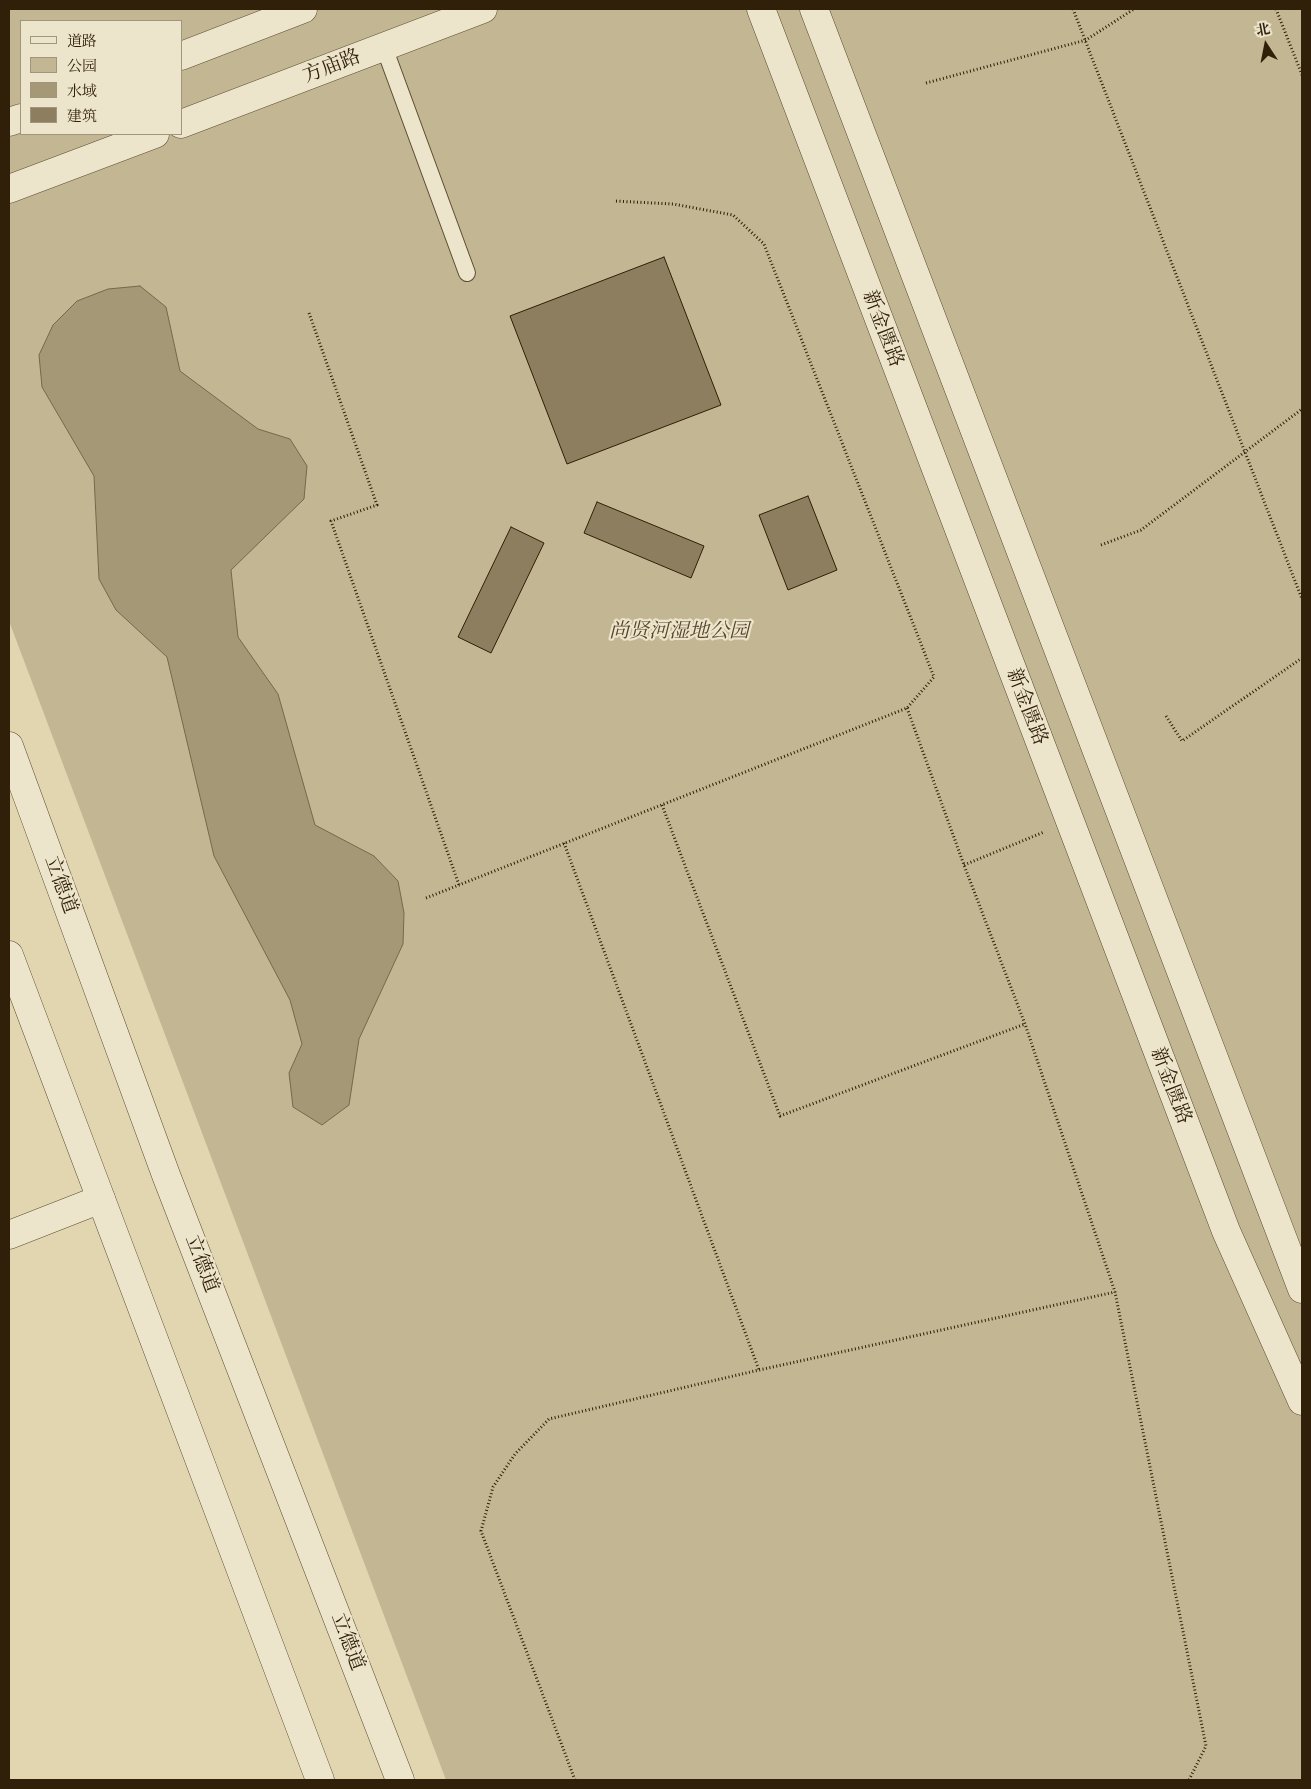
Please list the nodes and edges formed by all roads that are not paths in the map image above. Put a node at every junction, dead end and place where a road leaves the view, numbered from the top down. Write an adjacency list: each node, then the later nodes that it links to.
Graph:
1 (303, 9): 6 (street)
2 (483, 9): 5 (street, 方庙路)
3 (761, 9): 16 (street, 新金匮路)
4 (814, 9): 15 (street)
5 (384, 47): 7 (street, 方庙路); 10 (lane)
6 (182, 56)
7 (182, 124)
8 (152, 135): 9 (street)
9 (9, 189)
10 (467, 273)
11 (9, 746): 18 (street, 立德道)
12 (9, 955): 13 (street)
13 (101, 1199): 14 (street); 17 (street)
14 (9, 1235)
15 (1302, 1289)
16 (1302, 1401)
17 (320, 1780)
18 (400, 1780)

